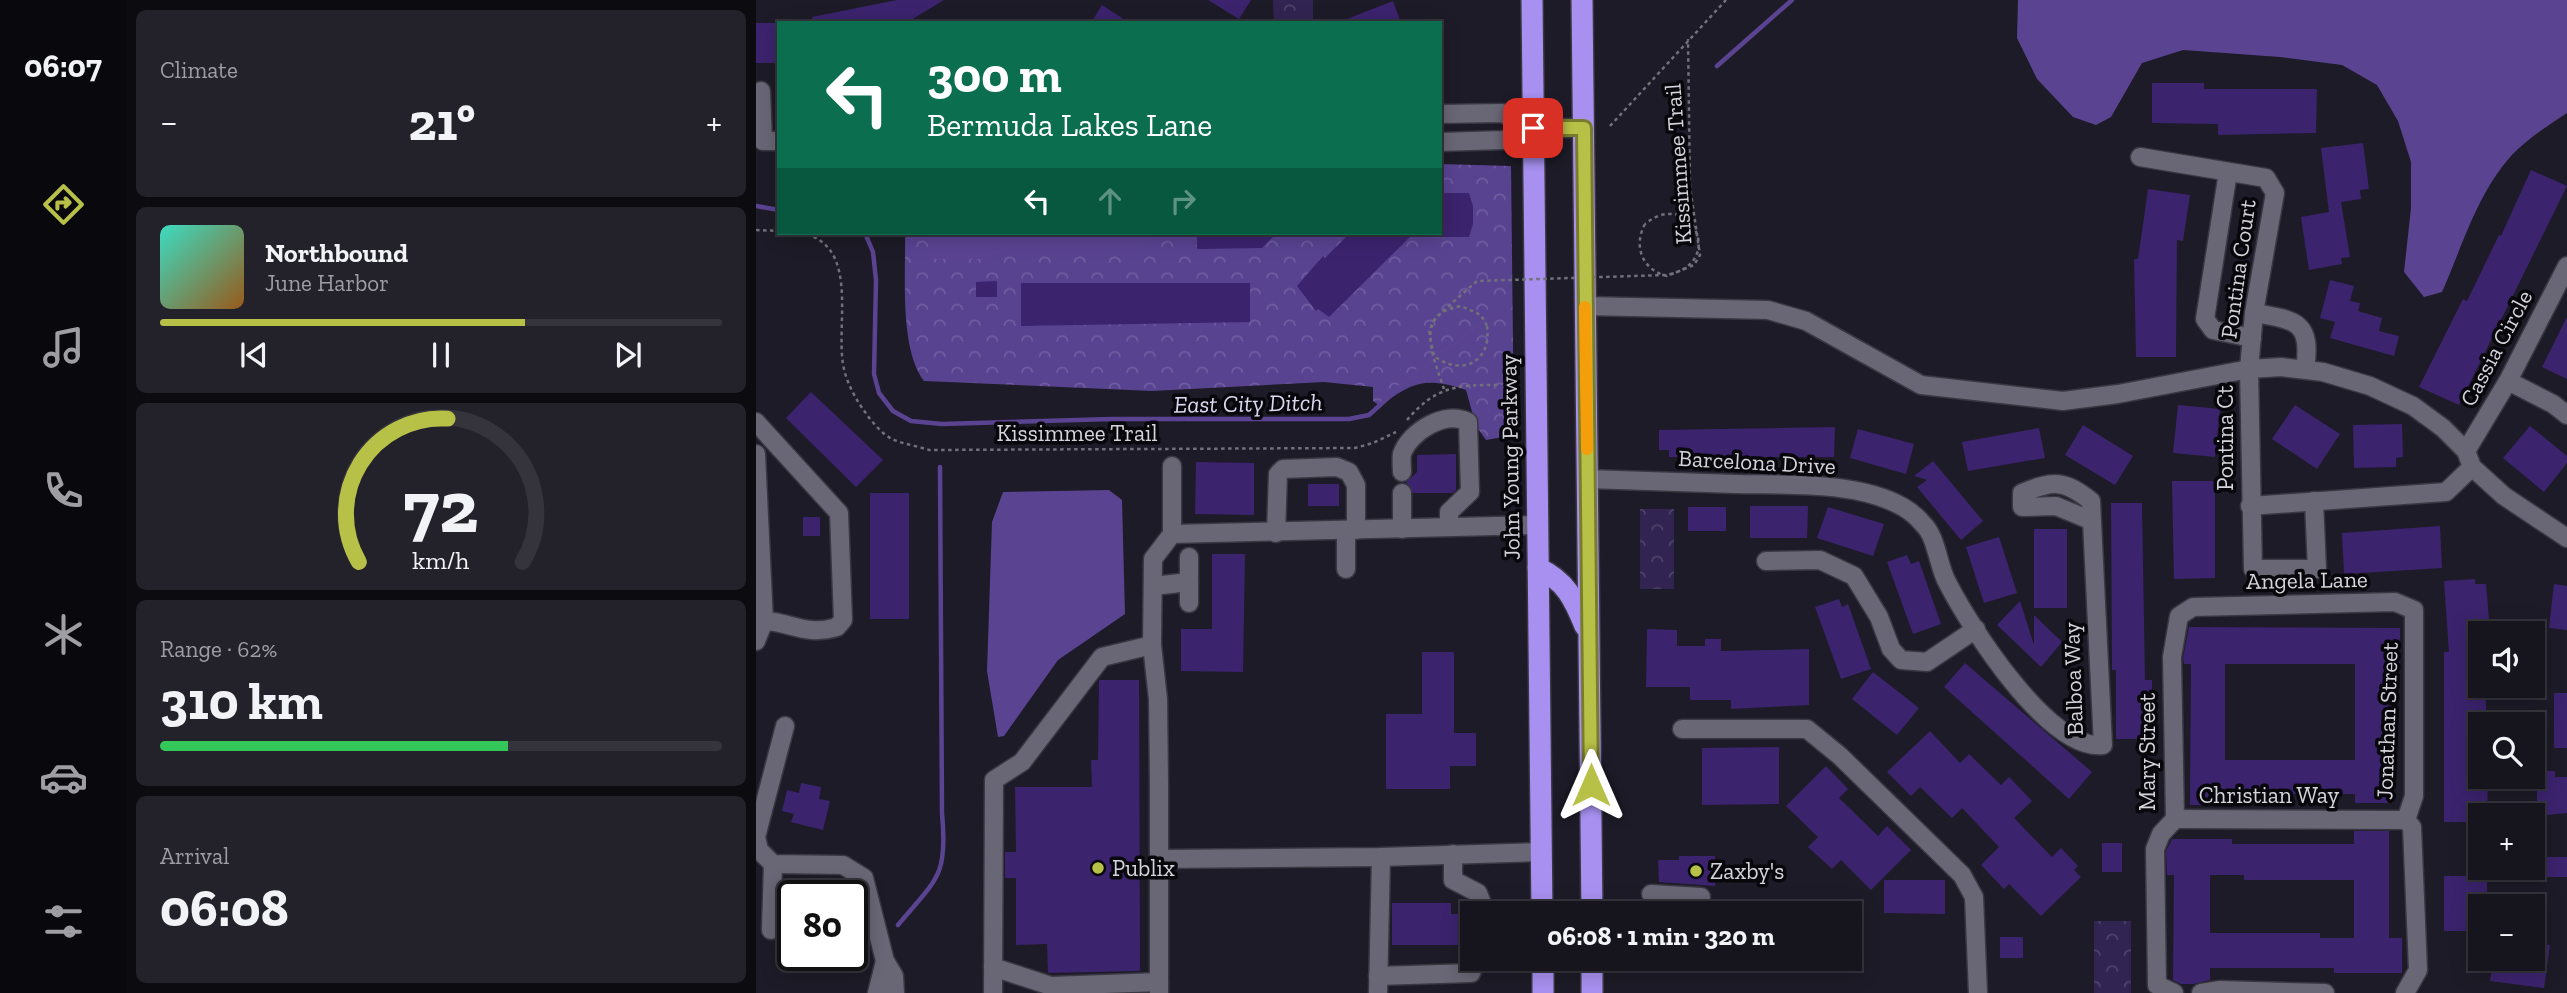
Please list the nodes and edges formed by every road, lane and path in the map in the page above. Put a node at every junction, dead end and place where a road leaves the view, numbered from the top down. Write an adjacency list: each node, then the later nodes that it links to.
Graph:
1 (1532, 0): 8 (highway, John Young Parkway)
2 (1582, 0): 9 (highway)
3 (1726, 0): 4 (path)
4 (1688, 39): 7 (path); 25 (path, Kissimmee Trail, bridge)
5 (761, 91): 10 (street)
6 (1442, 114): 8 (street)
7 (1610, 127)
8 (1533, 128): 9 (street); 11 (street); 37 (highway, John Young Parkway)
9 (1584, 128): 18 (highway)
10 (777, 141)
11 (1442, 142)
12 (2140, 157): 13 (street)
13 (2228, 172): 19 (street, Pontina Court); 20 (street)
14 (756, 230): 15 (path)
15 (777, 231)
16 (812, 235): 25 (path, Kissimmee Trail)
17 (2567, 266): 23 (street, Cassia Circle)
18 (1585, 306): 21 (street); 32 (highway)
19 (2255, 313): 20 (street, Pontina Court); 22 (street)
20 (2252, 338): 21 (street, Pontina Court)
21 (2249, 369): 22 (street); 35 (street, Pontina Ct)
22 (2305, 369): 29 (street)
23 (2508, 381): 26 (street); 29 (street, Cassia Circle)
24 (1502, 385): 25 (path)
25 (1444, 389)
26 (2567, 415)
27 (756, 422): 53 (street)
28 (756, 454): 53 (street)
29 (2469, 459): 34 (street, Cassia Circle); 43 (street)
30 (1172, 466): 42 (street)
31 (1402, 472): 38 (street)
32 (1588, 479): 54 (street, Barcelona Drive); 55 (highway)
33 (1402, 493): 39 (street)
34 (2314, 501): 35 (street, Cassia Circle); 35 (street, Pontina Ct)
35 (2250, 506)
36 (2090, 520): 54 (street, Balboa Way)
37 (1537, 524): 38 (street); 46 (highway, John Young Parkway)
38 (1449, 527): 39 (street)
39 (1402, 529): 40 (street)
40 (1351, 530): 41 (street); 41 (street); 47 (street)
41 (1276, 533): 42 (street)
42 (1172, 534): 49 (street)
43 (2567, 538)
44 (1189, 557): 48 (street)
45 (1766, 561): 54 (street)
46 (1538, 568): 55 (highway); 62 (highway, John Young Parkway)
47 (1346, 569)
48 (1189, 582): 49 (street); 50 (street)
49 (1153, 586): 57 (street)
50 (1189, 603)
51 (2193, 607): 52 (street, Angela Lane); 60 (street, Mary Street)
52 (2414, 616): 61 (street, Jonathan Street)
53 (760, 621): 56 (street)
54 (1976, 629)
55 (1589, 638): 71 (highway)
56 (756, 640)
57 (1152, 645): 65 (street); 74 (street)
58 (785, 726): 66 (street)
59 (1682, 729): 88 (street)
60 (2175, 819): 61 (street, Christian Way); 80 (street, Mary Street)
61 (2406, 820): 90 (street, Jonathan Street)
62 (1541, 852): 63 (street); 70 (highway, John Young Parkway)
63 (1452, 854): 64 (street); 69 (street)
64 (1381, 857): 65 (street); 79 (street)
65 (1161, 859): 78 (street)
66 (773, 864): 72 (street); 73 (street)
67 (1651, 894): 68 (street)
68 (1701, 897)
69 (1481, 901)
70 (1542, 901)
71 (1592, 901)
72 (771, 930)
73 (885, 961): 83 (street); 84 (street)
74 (993, 967): 78 (street); 85 (street)
75 (1472, 971): 79 (street)
76 (1543, 971): 86 (highway)
77 (1592, 971): 87 (highway)
78 (1159, 988)
79 (1378, 989)
80 (2166, 989)
81 (2283, 992): 82 (street); 89 (street)
82 (2320, 992)
83 (877, 993)
84 (895, 993)
85 (993, 993)
86 (1543, 993)
87 (1592, 993)
88 (1978, 993)
89 (2201, 993)
90 (2406, 993)

